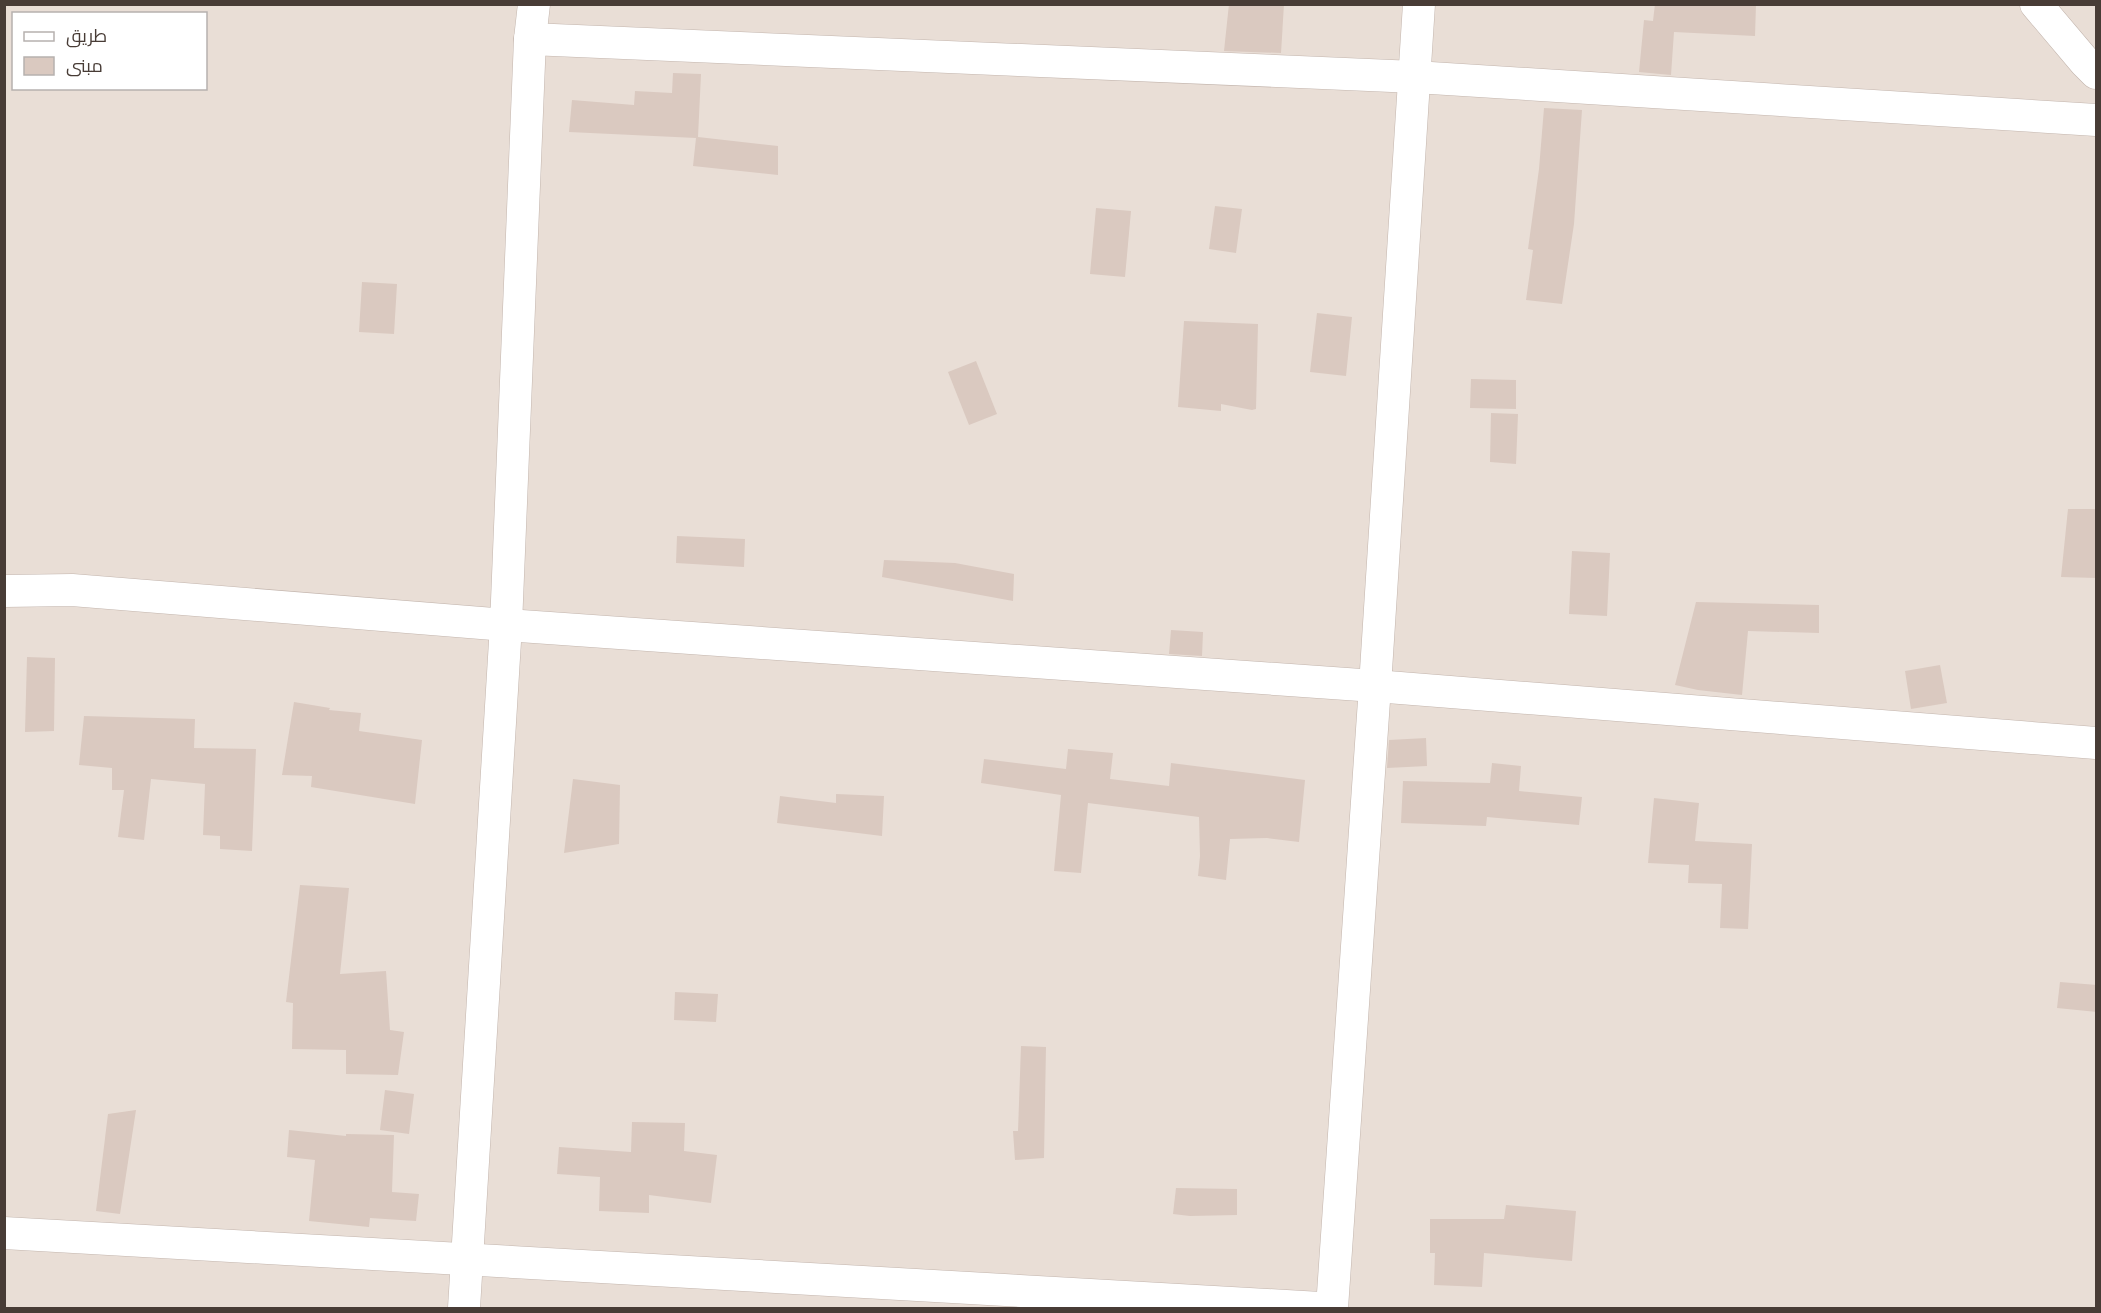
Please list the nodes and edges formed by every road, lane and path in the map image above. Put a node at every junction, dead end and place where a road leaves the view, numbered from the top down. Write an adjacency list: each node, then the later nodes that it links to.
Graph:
1 (534, 4): 4 (street)
2 (1419, 4): 6 (street)
3 (2036, 4): 5 (street)
4 (530, 39): 6 (street); 9 (street)
5 (2097, 73)
6 (1415, 77): 7 (street); 10 (street)
7 (2097, 120)
8 (4, 591): 9 (street)
9 (506, 625): 10 (street); 13 (street)
10 (1376, 686): 11 (street); 16 (street)
11 (2097, 743)
12 (4, 1233): 13 (street)
13 (467, 1260): 14 (street); 15 (street)
14 (464, 1308)
15 (1320, 1308)
16 (1332, 1308)

